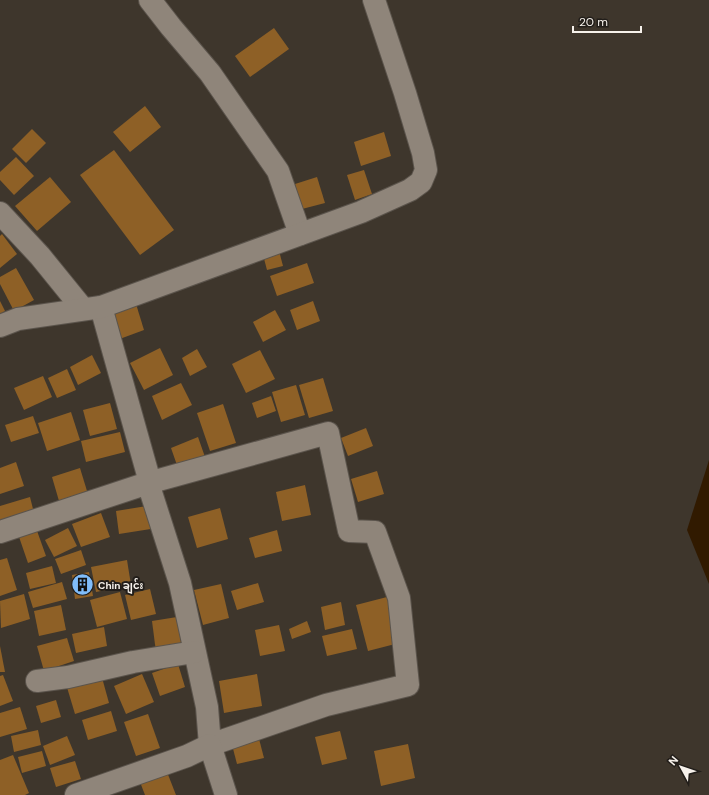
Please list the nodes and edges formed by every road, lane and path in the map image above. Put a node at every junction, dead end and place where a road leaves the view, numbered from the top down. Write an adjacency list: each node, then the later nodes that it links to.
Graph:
1 (150, 0): 4 (street)
2 (374, 0): 4 (street)
3 (0, 213): 5 (street)
4 (300, 234): 5 (street)
5 (92, 308): 6 (street); 7 (street)
6 (0, 326)
7 (148, 483): 8 (street); 9 (street); 11 (street)
8 (0, 532)
9 (194, 652): 10 (street); 11 (street)
10 (37, 681)
11 (210, 745): 12 (street); 13 (street)
12 (76, 795)
13 (226, 795)

